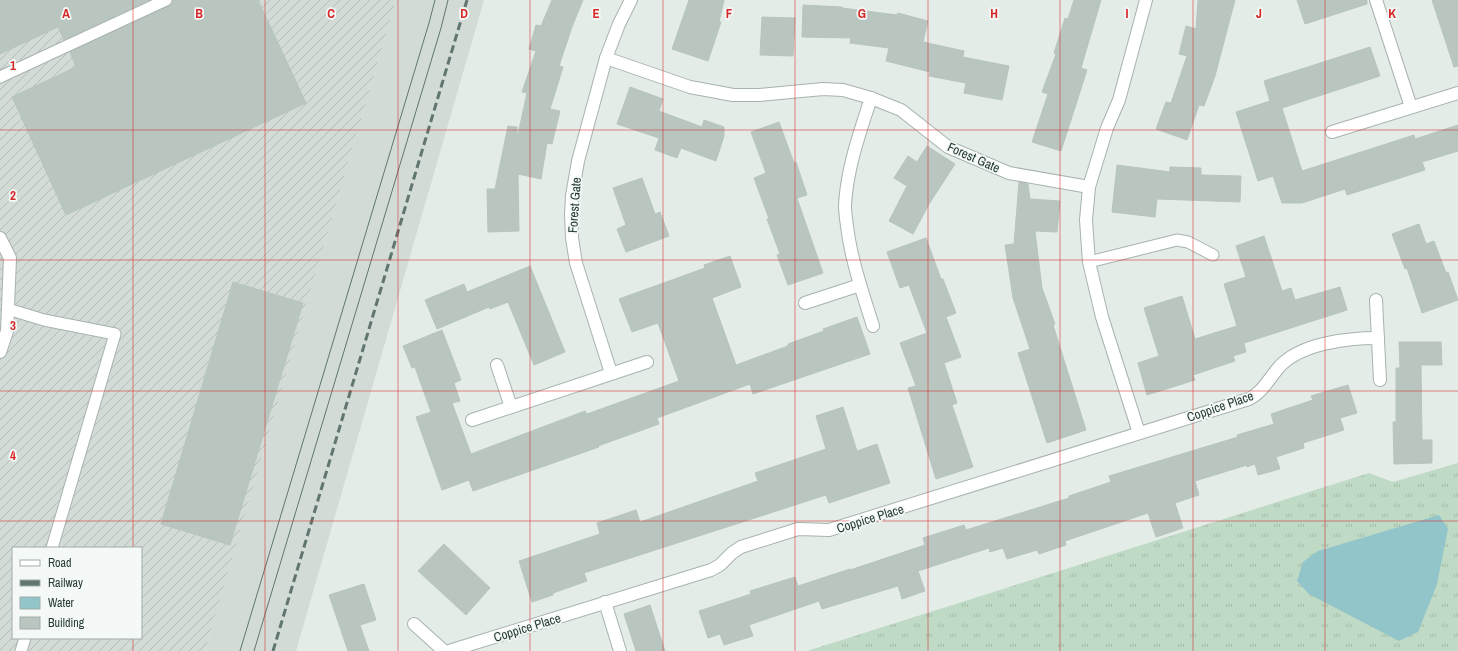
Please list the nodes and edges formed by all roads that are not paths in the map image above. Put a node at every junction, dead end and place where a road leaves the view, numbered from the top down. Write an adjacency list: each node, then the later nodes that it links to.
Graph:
1 (166, 0): 6 (lane)
2 (631, 0): 5 (street, Forest Gate)
3 (1146, 0): 11 (street)
4 (1376, 0): 9 (street)
5 (606, 58): 8 (street, Forest Gate); 24 (street, Forest Gate)
6 (0, 77)
7 (1458, 93): 9 (street)
8 (871, 98): 11 (street, Forest Gate); 15 (street)
9 (1411, 107): 10 (street)
10 (1332, 132)
11 (1089, 187): 14 (street)
12 (0, 238): 18 (street)
13 (1213, 255): 14 (lane)
14 (1089, 262): 28 (street)
15 (860, 284): 17 (street); 19 (street)
16 (1376, 300): 20 (street)
17 (805, 303)
18 (8, 309): 21 (street); 29 (lane)
19 (873, 326)
20 (1378, 338): 25 (street); 28 (street, Coppice Place)
21 (0, 352)
22 (647, 362): 24 (street)
23 (497, 365): 26 (street)
24 (611, 373): 26 (street)
25 (1380, 380)
26 (511, 407): 27 (street)
27 (472, 420)
28 (1139, 433): 30 (street, Coppice Place)
29 (52, 547)
30 (605, 602): 35 (street, Coppice Place); 36 (street)
31 (414, 624): 34 (street)
32 (25, 639): 33 (lane)
33 (21, 651)
34 (444, 651)
35 (449, 651)
36 (620, 651)

